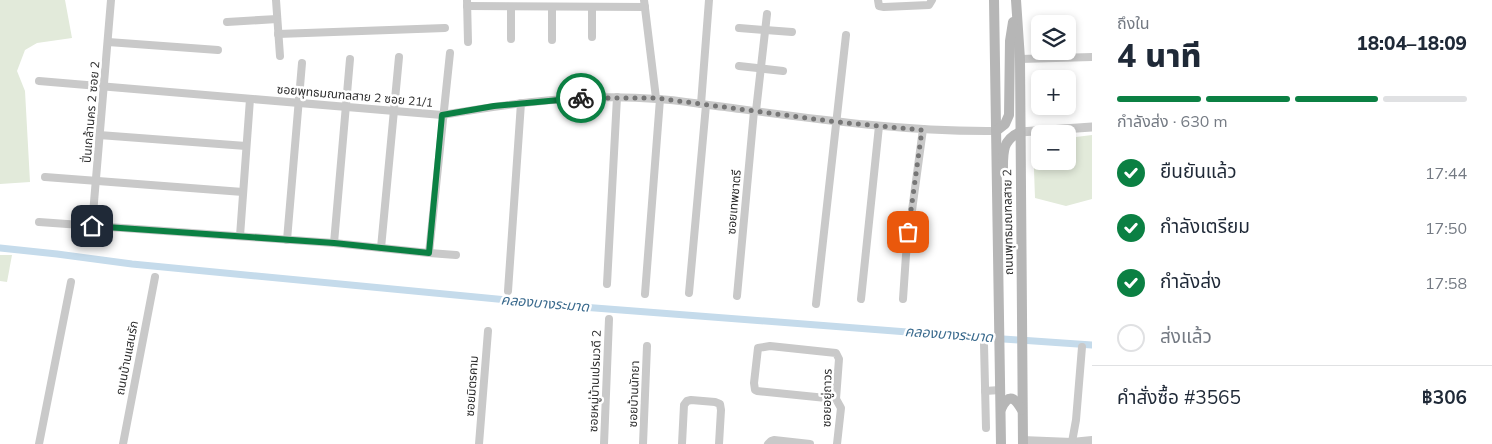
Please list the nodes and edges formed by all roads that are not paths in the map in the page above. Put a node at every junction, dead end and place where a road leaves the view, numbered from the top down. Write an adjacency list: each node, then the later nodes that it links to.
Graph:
1 (111, 0): 26 (street, ปิ่นเกล้านคร 2 ซอย 2)
2 (276, 0): 15 (street)
3 (709, 0): 46 (street)
4 (878, 0): 5 (street)
5 (932, 0)
6 (994, 0): 55 (main road, ถนนพุทธมณฑลสาย 2)
7 (1016, 0): 13 (main road, ถนนพุทธมณฑลสาย 2)
8 (467, 3): 10 (street); 27 (street)
9 (644, 4): 12 (street); 43 (street)
10 (511, 7): 11 (street); 24 (street)
11 (552, 7): 12 (street); 25 (street)
12 (592, 7): 23 (street)
13 (1016, 13): 34 (main road, ถนนพุทธมณฑลสาย 2); 55 (main road)
14 (767, 14): 19 (street, ซอยเทพชาตรี)
15 (277, 19): 16 (street); 21 (street)
16 (228, 22)
17 (445, 28): 21 (street)
18 (739, 28): 19 (street)
19 (765, 30): 20 (street); 37 (street, ซอยเทพชาตรี)
20 (792, 32)
21 (278, 34): 30 (street)
22 (846, 35): 51 (street)
23 (592, 37)
24 (511, 39)
25 (552, 40)
26 (108, 42): 28 (street); 40 (street, ปิ่นเกล้านคร 2 ซอย 2)
27 (468, 42)
28 (218, 50)
29 (450, 53): 50 (street)
30 (280, 56)
31 (399, 57): 48 (street)
32 (1092, 57): 34 (street)
33 (350, 59): 47 (street)
34 (1020, 60): 56 (main road, ถนนพุทธมณฑลสาย 2)
35 (302, 63): 44 (street)
36 (739, 66): 37 (street)
37 (760, 68): 38 (street); 49 (street, ซอยเทพชาตรี)
38 (783, 70)
39 (39, 81): 40 (street, ซอยพุทธมณฑลสาย 2 ซอย 21/1)
40 (104, 86): 42 (street, ซอยพุทธมณฑลสาย 2 ซอย 21/1); 57 (street, ปิ่นเกล้านคร 2 ซอย 2)
41 (617, 97): 43 (street, ซอยพุทธมณฑลสาย 2 ซอย 21/1); 45 (street, ซอยพุทธมณฑลสาย 2 ซอย 21/1); 73 (street)
42 (250, 99): 44 (street, ซอยพุทธมณฑลสาย 2 ซอย 21/1); 58 (street)
43 (658, 99): 46 (street, ซอยพุทธมณฑลสาย 2 ซอย 21/1); 76 (street)
44 (298, 103): 47 (street, ซอยพุทธมณฑลสาย 2 ซอย 21/1); 65 (street)
45 (521, 103): 50 (street, ซอยพุทธมณฑลสาย 2 ซอย 21/1); 74 (street)
46 (703, 105): 49 (street, ซอยพุทธมณฑลสาย 2 ซอย 21/1); 75 (street)
47 (345, 107): 48 (street, ซอยพุทธมณฑลสาย 2 ซอย 21/1); 66 (street)
48 (393, 110): 50 (street, ซอยพุทธมณฑลสาย 2 ซอย 21/1); 68 (street)
49 (755, 111): 51 (street, ซอยพุทธมณฑลสาย 2 ซอย 21/1); 77 (street, ซอยเทพชาตรี)
50 (442, 115): 69 (street)
51 (837, 122): 52 (street, ซอยพุทธมณฑลสาย 2 ซอย 21/1); 80 (street)
52 (879, 126): 54 (street, ซอยพุทธมณฑลสาย 2 ซอย 21/1); 78 (street)
53 (1092, 126): 56 (street)
54 (922, 130): 55 (street, ซอยพุทธมณฑลสาย 2 ซอย 21/1); 79 (street)
55 (996, 131): 67 (main road, ถนนพุทธมณฑลสาย 2)
56 (1020, 132): 67 (main road); 90 (main road, ถนนพุทธมณฑลสาย 2)
57 (99, 135): 58 (street); 60 (street, ปิ่นเกล้านคร 2 ซอย 2)
58 (246, 146): 61 (street)
59 (45, 177): 60 (street)
60 (96, 181): 61 (street); 63 (street, ปิ่นเกล้านคร 2 ซอย 2)
61 (243, 192): 64 (street)
62 (39, 222): 63 (street)
63 (92, 226): 64 (street)
64 (240, 236): 65 (street)
65 (287, 240): 66 (street)
66 (334, 243): 68 (street)
67 (998, 243): 86 (main road, ถนนพุทธมณฑลสาย 2)
68 (381, 248): 69 (street)
69 (429, 253): 70 (street)
70 (456, 255)
71 (155, 277): 96 (street, ถนนบ้านแสนรัก)
72 (71, 282): 95 (street)
73 (607, 284)
74 (508, 291)
75 (689, 293)
76 (645, 294)
77 (737, 296)
78 (861, 299)
79 (903, 299)
80 (816, 304)
81 (609, 319): 98 (street, ซอยหมู่บ้านเปรมวดี 2)
82 (488, 331): 97 (street, ซอยมิตรคาม)
83 (984, 344): 87 (street)
84 (647, 346): 99 (street, ซอยบ้านนัทยา)
85 (1082, 346): 94 (street)
86 (1000, 390): 87 (street); 89 (main road, ถนนพุทธมณฑลสาย 2)
87 (984, 391): 91 (street)
88 (836, 399): 88 (street, ซอยอยู่ถาวร); 104 (street, ซอยอยู่ถาวร)
89 (1001, 410): 90 (main road); 105 (main road, ถนนพุทธมณฑลสาย 2)
90 (1022, 410): 93 (main road, ถนนพุทธมณฑลสาย 2)
91 (986, 428)
92 (1092, 440): 94 (street)
93 (1023, 442): 94 (street)
94 (1072, 442)
95 (39, 444)
96 (122, 444)
97 (479, 444)
98 (604, 444)
99 (643, 444)
100 (682, 444): 101 (street)
101 (719, 444)
102 (768, 444): 103 (street)
103 (810, 444)
104 (837, 444)
105 (1001, 444)

